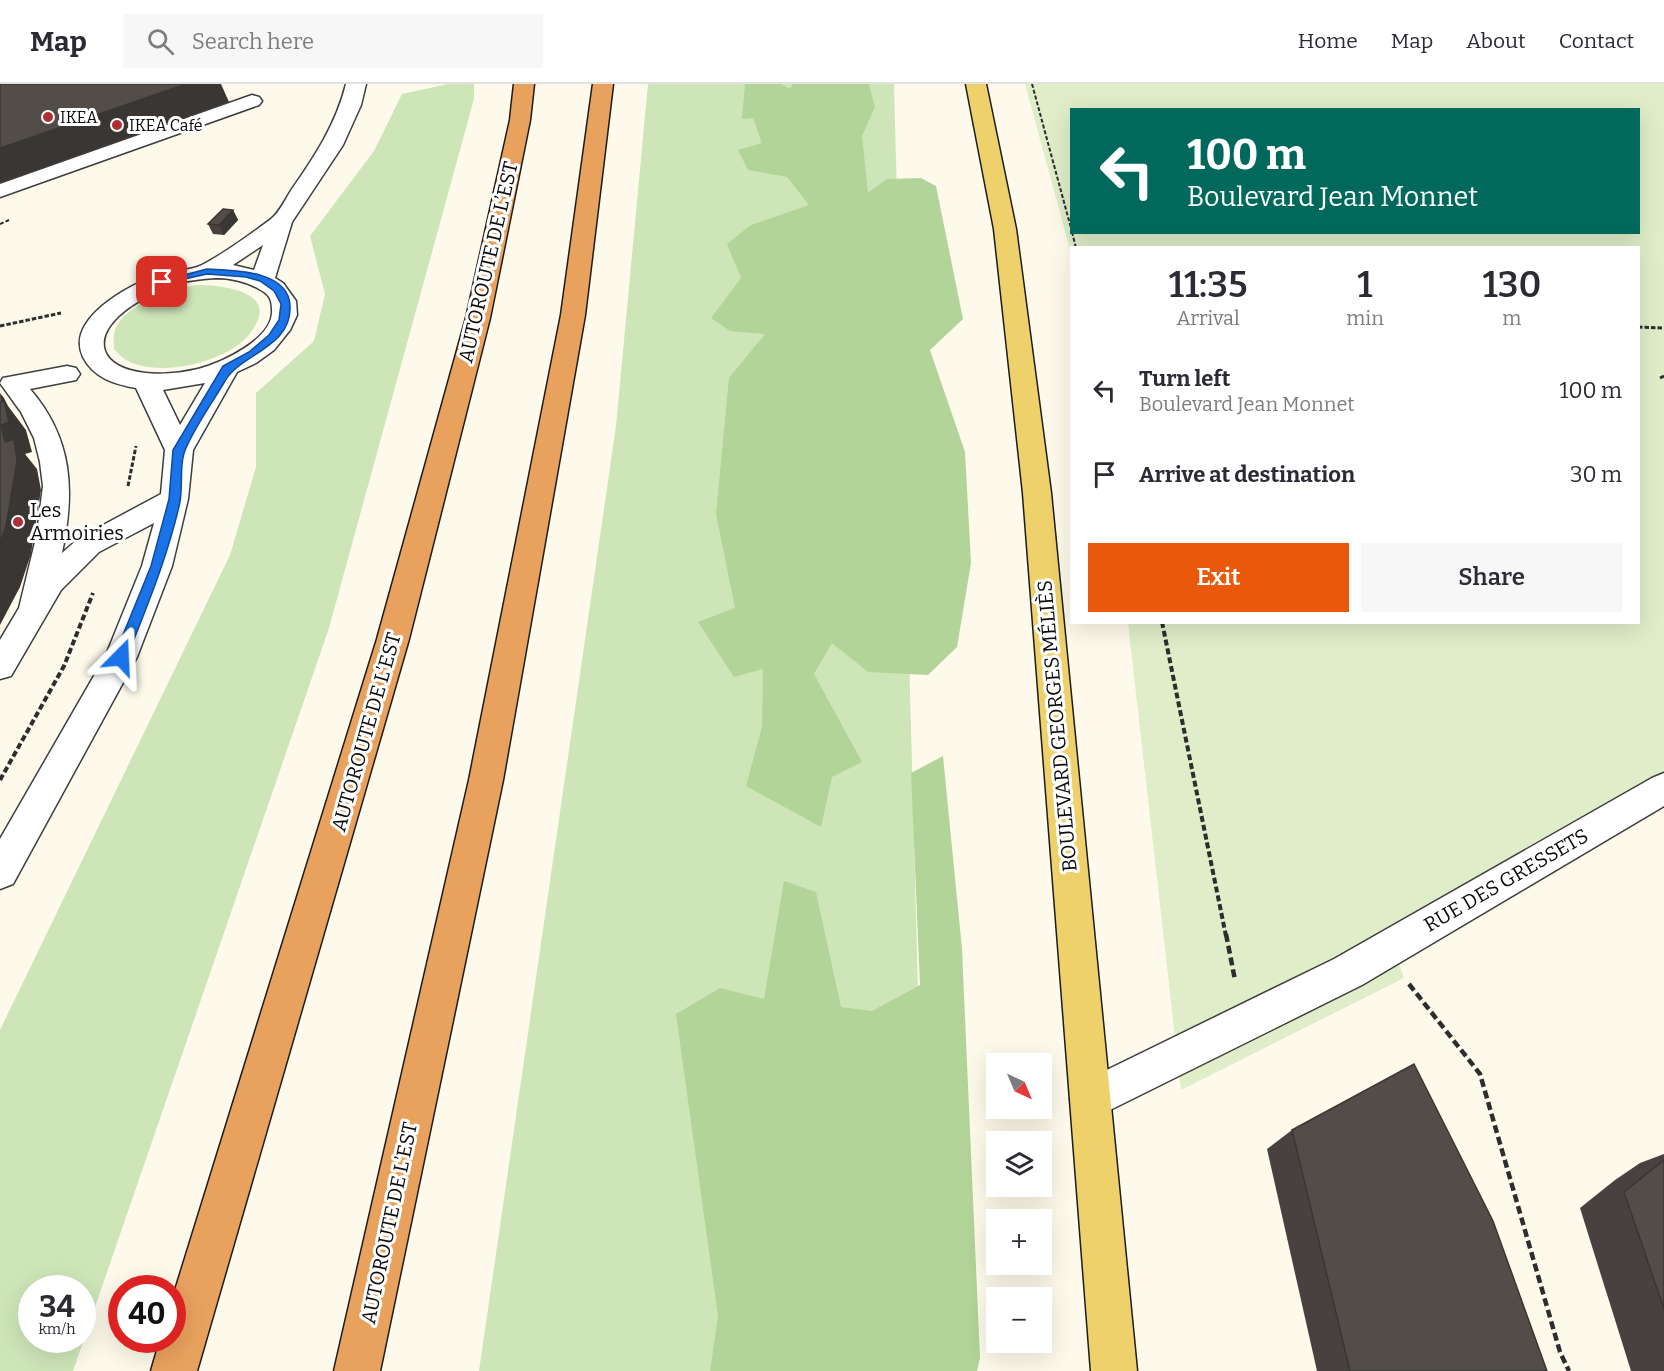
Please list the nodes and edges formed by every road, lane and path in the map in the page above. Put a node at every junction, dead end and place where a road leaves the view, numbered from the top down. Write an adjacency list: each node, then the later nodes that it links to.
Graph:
1 (356, 84): 8 (street)
2 (524, 84): 29 (highway, AUTOROUTE DE L’EST)
3 (603, 84): 30 (highway, AUTOROUTE DE L’EST)
4 (976, 84): 28 (main road, BOULEVARD GEORGES MÉLIÈS)
5 (1032, 84): 9 (path)
6 (252, 101): 7 (street)
7 (0, 191)
8 (281, 222): 10 (street); 11 (street)
9 (1070, 224)
10 (207, 272): 11 (street); 18 (street)
11 (263, 279): 16 (street)
12 (61, 313): 13 (path)
13 (0, 326)
14 (1640, 327): 15 (path)
15 (1664, 328)
16 (227, 368): 18 (street); 19 (street)
17 (67, 374): 21 (street)
18 (146, 382): 19 (street)
19 (179, 450): 20 (street)
20 (174, 499): 21 (street); 25 (street)
21 (34, 609): 23 (street)
22 (1162, 624): 27 (path)
23 (0, 667)
24 (1664, 788): 26 (street, RUE DES GRESSETS)
25 (0, 873)
26 (1348, 972): 27 (street, RUE DES GRESSETS); 32 (path)
27 (1244, 1023): 28 (street, RUE DES GRESSETS)
28 (1090, 1099): 31 (main road, BOULEVARD GEORGES MÉLIÈS)
29 (174, 1371)
30 (357, 1371)
31 (1114, 1371)
32 (1569, 1371)

